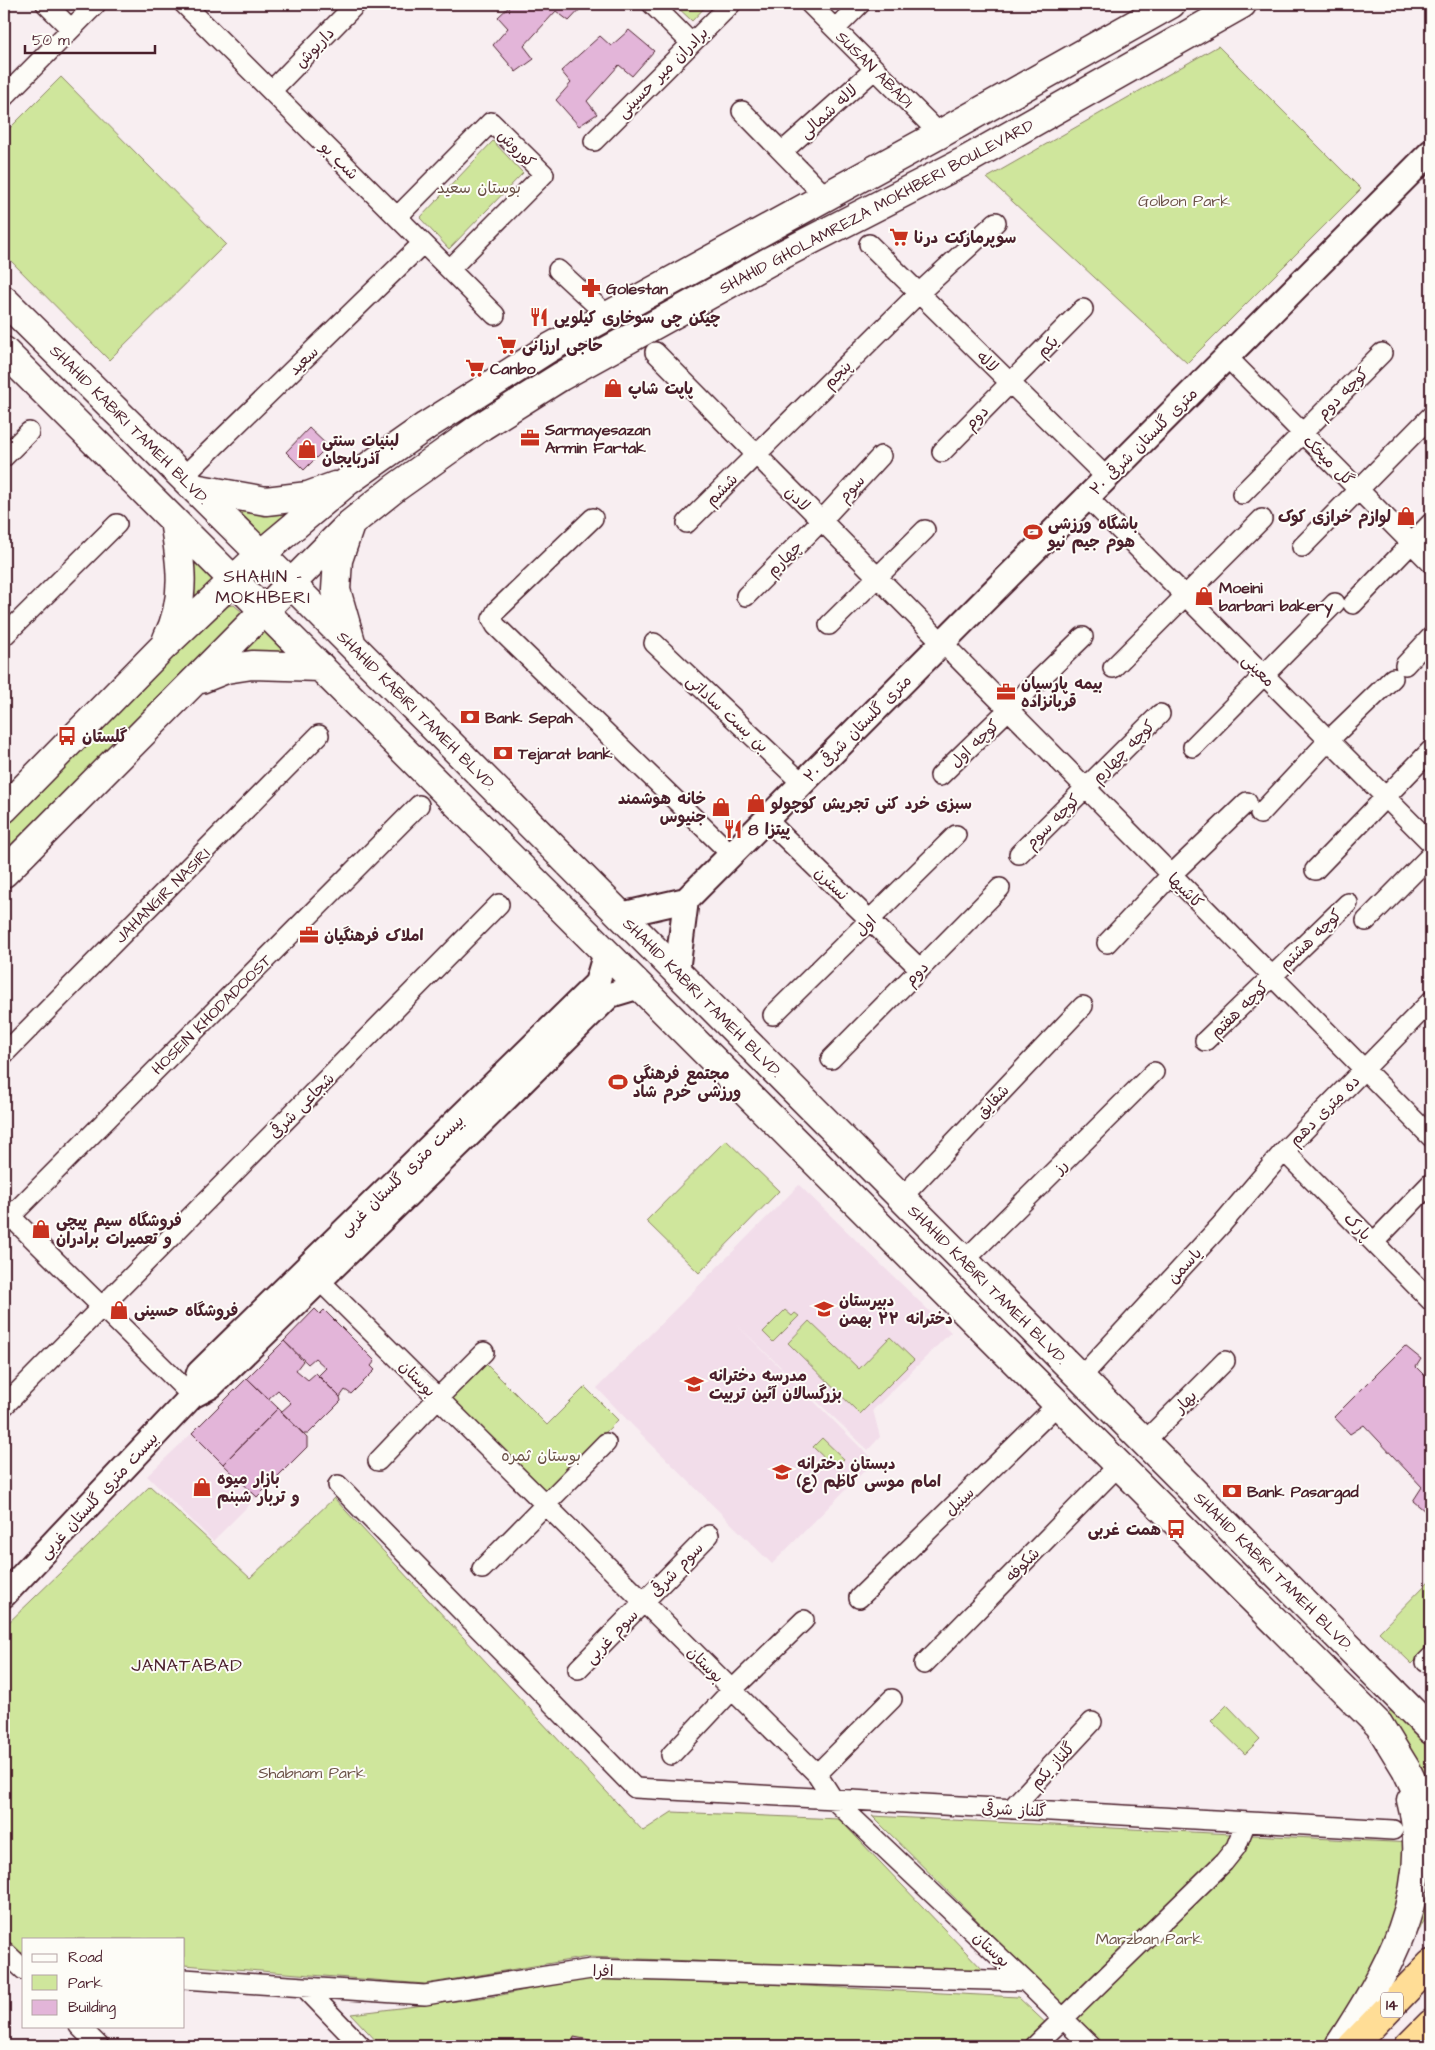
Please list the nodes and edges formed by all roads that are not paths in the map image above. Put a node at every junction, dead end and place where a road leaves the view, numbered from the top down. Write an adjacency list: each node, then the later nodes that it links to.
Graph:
1 (46, 4): 11 (street)
2 (96, 4): 11 (street)
3 (184, 4): 15 (street, شب بو)
4 (356, 4): 15 (street, داریوش)
5 (652, 4): 13 (street)
6 (730, 4): 13 (street, برادران میر حسینی)
7 (810, 4): 12 (street, SUSAN ABADI)
8 (860, 4): 12 (street)
9 (1242, 4): 59 (main road, SHAHID GHOLAMREZA MOKHBERI BOULEVARD)
10 (1162, 6): 18 (main road, SHAHID GHOLAMREZA MOKHBERI BOULEVARD)
11 (71, 29): 16 (street)
12 (835, 29): 14 (street, SUSAN ABADI)
13 (691, 43): 19 (street, برادران میر حسینی)
14 (875, 69): 18 (street, SUSAN ABADI); 20 (street, لاله شمالی)
15 (271, 91): 23 (street, شب بو)
16 (4, 97)
17 (742, 111): 20 (street)
18 (940, 134): 22 (main road, SHAHID GHOLAMREZA MOKHBERI BOULEVARD)
19 (594, 141)
20 (782, 152): 22 (street)
21 (1431, 152): 37 (street, ۲۰ متری گلستان شرقی)
22 (825, 196): 33 (main road, SHAHID GHOLAMREZA MOKHBERI BOULEVARD)
23 (397, 217): 25 (street, شب بو); 27 (street, کوروش)
24 (996, 222): 29 (street)
25 (423, 243): 27 (street, شب بو); 48 (street, سعید)
26 (869, 244): 29 (street, لاله)
27 (450, 269): 32 (street, شب بو)
28 (558, 270): 33 (street)
29 (919, 293): 38 (street, لاله); 43 (street, پنجم)
30 (4, 300): 48 (main road, SHAHID KABIRI TAMEH BLVD.)
31 (1084, 309): 38 (street, یکم)
32 (495, 316)
33 (608, 316): 47 (main road, SHAHID GHOLAMREZA MOKHBERI BOULEVARD)
34 (4, 351): 54 (main road)
35 (655, 352): 43 (street, لادن)
36 (1382, 353): 41 (street, کوچه دوم)
37 (1227, 357): 41 (street, گل میخک); 46 (street, ۲۰ متری گلستان شرقی)
38 (1010, 383): 42 (street, دوم); 46 (street, لاله)
39 (1431, 416): 49 (street)
40 (29, 432): 45 (street)
41 (1302, 433): 49 (street, گل میخک); 50 (street, کوچه دوم)
42 (942, 452)
43 (756, 454): 55 (street, لادن); 56 (street, ششم)
44 (880, 456): 55 (street, سوم)
45 (4, 457)
46 (1107, 478): 51 (street, ۲۰ متری گلستان شرقی)
47 (348, 481): 48 (main road); 63 (main road, SHAHID GHOLAMREZA MOKHBERI BOULEVARD)
48 (189, 483): 63 (main road, SHAHID KABIRI TAMEH BLVD.)
49 (1359, 490): 61 (street, گل میخک); 62 (street)
50 (1242, 494)
51 (1087, 497): 69 (street, معینی); 76 (street, ۲۰ متری گلستان شرقی)
52 (593, 518): 98 (street)
53 (1262, 519): 69 (street)
54 (174, 521): 66 (main road); 78 (main road)
55 (821, 521): 65 (street, لادن); 68 (street, چهارم)
56 (687, 523)
57 (1431, 523): 61 (street)
58 (117, 524): 72 (street)
59 (350, 524): 67 (main road, SHAHID GHOLAMREZA MOKHBERI BOULEVARD); 77 (main road)
60 (925, 530): 65 (street)
61 (1412, 543): 64 (street, گل میخک); 81 (street)
62 (1302, 547)
63 (261, 554): 66 (main road, SHAHID GHOLAMREZA MOKHBERI BOULEVARD); 67 (main road, SHAHID KABIRI TAMEH BLVD.)
64 (1431, 563)
65 (877, 578): 71 (street); 76 (street, لادن)
66 (233, 580): 70 (main road); 78 (main road, SHAHID GHOLAMREZA MOKHBERI BOULEVARD)
67 (291, 584): 70 (main road, SHAHID GHOLAMREZA MOKHBERI BOULEVARD); 77 (main road, SHAHID KABIRI TAMEH BLVD.)
68 (746, 596)
69 (1185, 596): 80 (street); 81 (street, معینی)
70 (265, 611): 79 (main road); 82 (main road, SHAHID GHOLAMREZA MOKHBERI BOULEVARD)
71 (829, 625)
72 (4, 636)
73 (1431, 636): 86 (street)
74 (1083, 637): 83 (street)
75 (654, 642): 90 (street, بن بست ساداتی)
76 (941, 643): 83 (street, کاشیها); 90 (street, ۲۰ متری گلستان شرقی)
77 (352, 645): 108 (main road, SHAHID KABIRI TAMEH BLVD.)
78 (164, 646): 94 (main road, SHAHID GHOLAMREZA MOKHBERI BOULEVARD)
79 (321, 667): 82 (main road); 112 (main road)
80 (1113, 668)
81 (1265, 676): 86 (street, معینی); 87 (street)
82 (197, 680): 102 (main road, SHAHID GHOLAMREZA MOKHBERI BOULEVARD)
83 (1008, 710): 89 (street, کوچه اول); 91 (street, کاشیها)
84 (1160, 714): 91 (street, کوچه چهارم)
85 (319, 735): 121 (street, JAHANGIR NASIRI)
86 (1330, 740): 92 (street, معینی); 103 (street)
87 (1193, 747)
88 (1431, 750): 92 (street)
89 (940, 776)
90 (802, 783): 95 (street, ۲۰ متری گلستان شرقی)
91 (1085, 788): 99 (street, کوچه سوم); 103 (street, کاشیها)
92 (1387, 798): 97 (street, معینی); 101 (street)
93 (418, 805): 129 (street, HOSEIN KHODADOOST)
94 (4, 809)
95 (766, 819): 98 (street, ۲۰ متری گلستان شرقی); 109 (street, نسترن)
96 (956, 835): 109 (street, اول)
97 (1431, 842)
98 (731, 854): 105 (street, ۲۰ متری گلستان شرقی)
99 (1019, 854)
100 (1431, 855): 110 (street)
101 (1315, 870)
102 (4, 873)
103 (1172, 875): 111 (street); 115 (street, کاشیها)
104 (1000, 888): 113 (street, دوم)
105 (686, 900): 108 (street); 114 (street)
106 (1348, 902): 115 (street, کوچه هشتم)
107 (500, 904): 134 (street, شجاعی شرقی)
108 (621, 915): 114 (main road, SHAHID KABIRI TAMEH BLVD.)
109 (870, 920): 113 (street, نسترن); 119 (street, اول)
110 (1366, 921)
111 (1107, 943)
112 (606, 952): 116 (main road); 132 (street, بیست متری گلستان غربی)
113 (920, 969): 122 (street, دوم)
114 (677, 972): 128 (main road, SHAHID KABIRI TAMEH BLVD.)
115 (1272, 976): 120 (street, کوچه هفتم); 123 (street, کاشیها)
116 (640, 986): 132 (street, بیست متری گلستان غربی); 140 (main road)
117 (1431, 1002): 123 (street, ده متری دهم)
118 (1083, 1006): 128 (street, شقایق)
119 (773, 1015)
120 (1205, 1041)
121 (4, 1054)
122 (832, 1059)
123 (1364, 1070): 125 (street, کاشیها); 126 (street, ده متری دهم)
124 (1154, 1072): 131 (street, رز)
125 (1431, 1137)
126 (1284, 1151): 130 (street, پارک); 137 (street, یاسمن)
127 (1431, 1183): 130 (street)
128 (902, 1197): 131 (main road, SHAHID KABIRI TAMEH BLVD.)
129 (6, 1217): 134 (street)
130 (1374, 1242): 133 (street, پارک)
131 (965, 1260): 137 (main road, SHAHID KABIRI TAMEH BLVD.)
132 (313, 1274): 138 (street, بیست متری گلستان غربی); 139 (street, بوستان)
133 (1431, 1301)
134 (102, 1307): 138 (street); 141 (street, شجاعی شرقی)
135 (484, 1352): 139 (street)
136 (1225, 1361): 142 (street, بهار)
137 (1082, 1377): 142 (main road, SHAHID KABIRI TAMEH BLVD.)
138 (192, 1396): 150 (street, بیست متری گلستان غربی)
139 (438, 1398): 144 (street); 147 (street, بوستان)
140 (1058, 1404): 145 (main road); 151 (street, سنبل)
141 (4, 1406)
142 (1145, 1441): 157 (main road, SHAHID KABIRI TAMEH BLVD.)
143 (606, 1443): 147 (street)
144 (378, 1461)
145 (1119, 1465): 154 (street, شکوفه); 161 (main road)
146 (338, 1485): 165 (street, گلناز شرقی)
147 (546, 1504): 149 (street); 152 (street, بوستان)
148 (709, 1535): 152 (street, سوم شرقی)
149 (482, 1570)
150 (4, 1595)
151 (859, 1598)
152 (644, 1602): 155 (street, سوم غربی); 156 (street, بوستان)
153 (804, 1620): 156 (street)
154 (924, 1664)
155 (578, 1669)
156 (732, 1690): 163 (street); 164 (street, بوستان)
157 (1399, 1696): 160 (main road); 162 (main road)
158 (892, 1699): 164 (street)
159 (1092, 1722): 166 (street, گلناز یکم)
160 (1431, 1722)
161 (1379, 1725): 167 (main road); 183 (main road)
162 (1431, 1730)
163 (671, 1754)
164 (817, 1774): 165 (street, بوستان)
165 (833, 1799): 166 (street, گلناز شرقی); 174 (street, بوستان)
166 (1011, 1809): 168 (street, گلناز شرقی)
167 (1431, 1821)
168 (1246, 1822): 169 (street, گلناز شرقی); 176 (street)
169 (1393, 1830)
170 (4, 1950): 172 (street)
171 (1431, 1964): 184 (highway, 14)
172 (22, 1968)
173 (185, 1979): 175 (street, افرا)
174 (1025, 1981): 175 (street, افرا); 176 (street, بوستان)
175 (304, 1987): 180 (street)
176 (1063, 2019): 181 (street); 182 (street, بوستان)
177 (1431, 2024): 185 (highway)
178 (81, 2028): 179 (street)
179 (99, 2046)
180 (361, 2046)
181 (1035, 2046)
182 (1091, 2046)
183 (1339, 2046)
184 (1352, 2046)
185 (1410, 2046)

